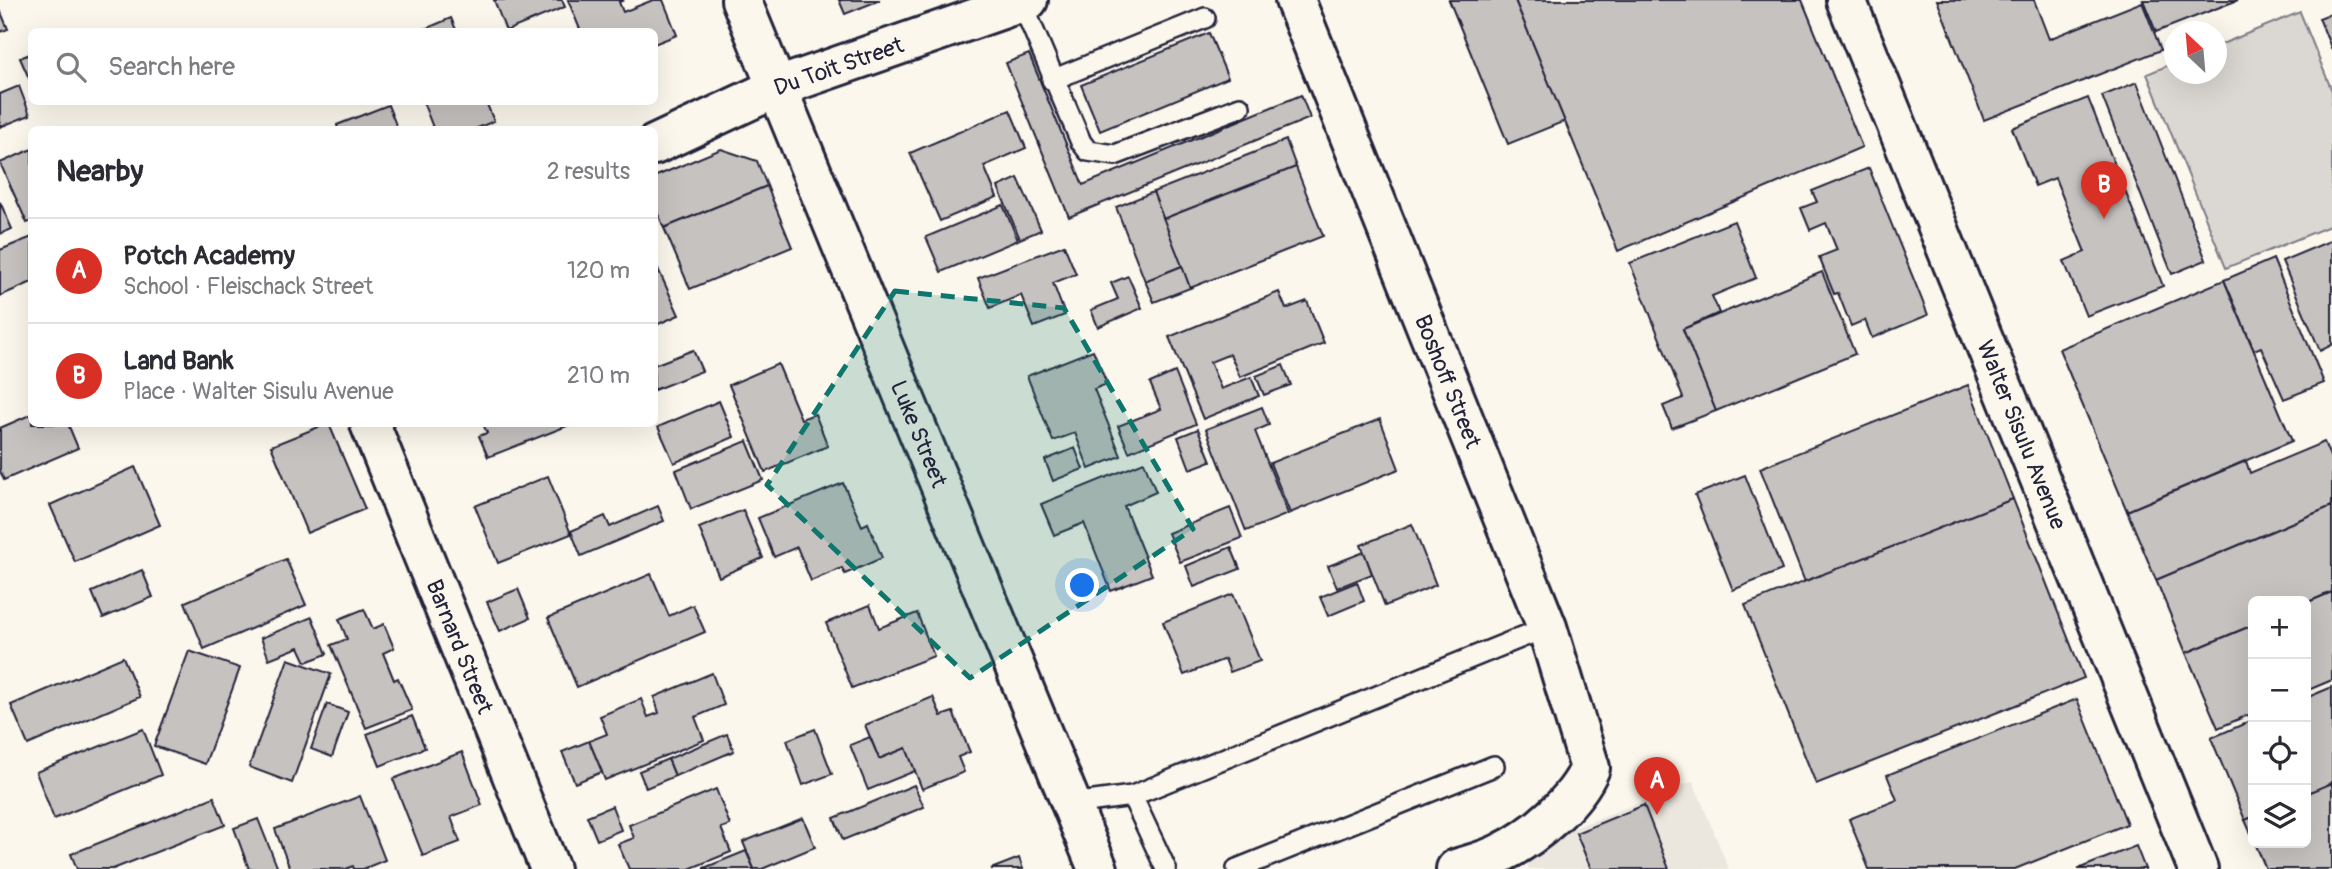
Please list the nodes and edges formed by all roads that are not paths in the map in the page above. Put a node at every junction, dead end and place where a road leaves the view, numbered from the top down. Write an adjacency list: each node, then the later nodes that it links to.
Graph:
1 (741, 0): 7 (street, Luke Street)
2 (1295, 0): 11 (street, Boshoff Street)
3 (1846, 0): 20 (street, Walter Sisulu Avenue)
4 (1025, 1): 6 (lane); 7 (street, Du Toit Street)
5 (1205, 18): 6 (lane)
6 (1052, 80): 8 (lane)
7 (778, 87): 9 (street, Du Toit Street); 14 (street, Luke Street)
8 (1240, 107)
9 (658, 143)
10 (371, 427): 15 (street, Barnard Street)
11 (1547, 628): 13 (lane); 19 (street, Boshoff Street)
12 (1494, 766): 18 (lane)
13 (1132, 796): 14 (lane); 17 (lane)
14 (1072, 804): 16 (street, Luke Street)
15 (550, 869)
16 (1098, 869)
17 (1166, 869)
18 (1237, 869)
19 (1456, 869)
20 (2198, 869)

